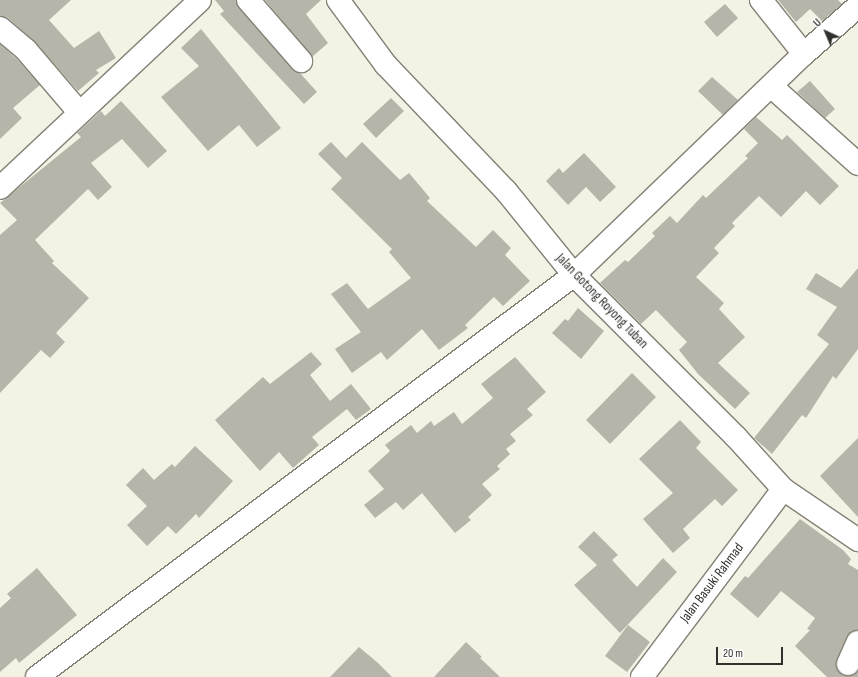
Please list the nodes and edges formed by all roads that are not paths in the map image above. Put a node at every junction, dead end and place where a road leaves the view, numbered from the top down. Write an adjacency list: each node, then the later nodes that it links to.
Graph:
1 (200, 0): 10 (street)
2 (248, 0): 8 (street)
3 (338, 0): 13 (street, Jalan Gotong Royong Tuban)
4 (761, 0): 7 (street)
5 (858, 6): 7 (street)
6 (0, 28): 10 (street)
7 (804, 54): 9 (street)
8 (301, 61)
9 (771, 86): 11 (street); 13 (street)
10 (79, 112): 12 (street)
11 (858, 164)
12 (0, 188)
13 (574, 275): 14 (street, Jalan Gotong Royong Tuban); 18 (street)
14 (783, 489): 15 (street, Jalan Gotong Royong Tuban); 19 (street, Jalan Basuki Rahmad)
15 (858, 540)
16 (858, 642): 17 (street)
17 (848, 664)
18 (37, 677)
19 (642, 677)

